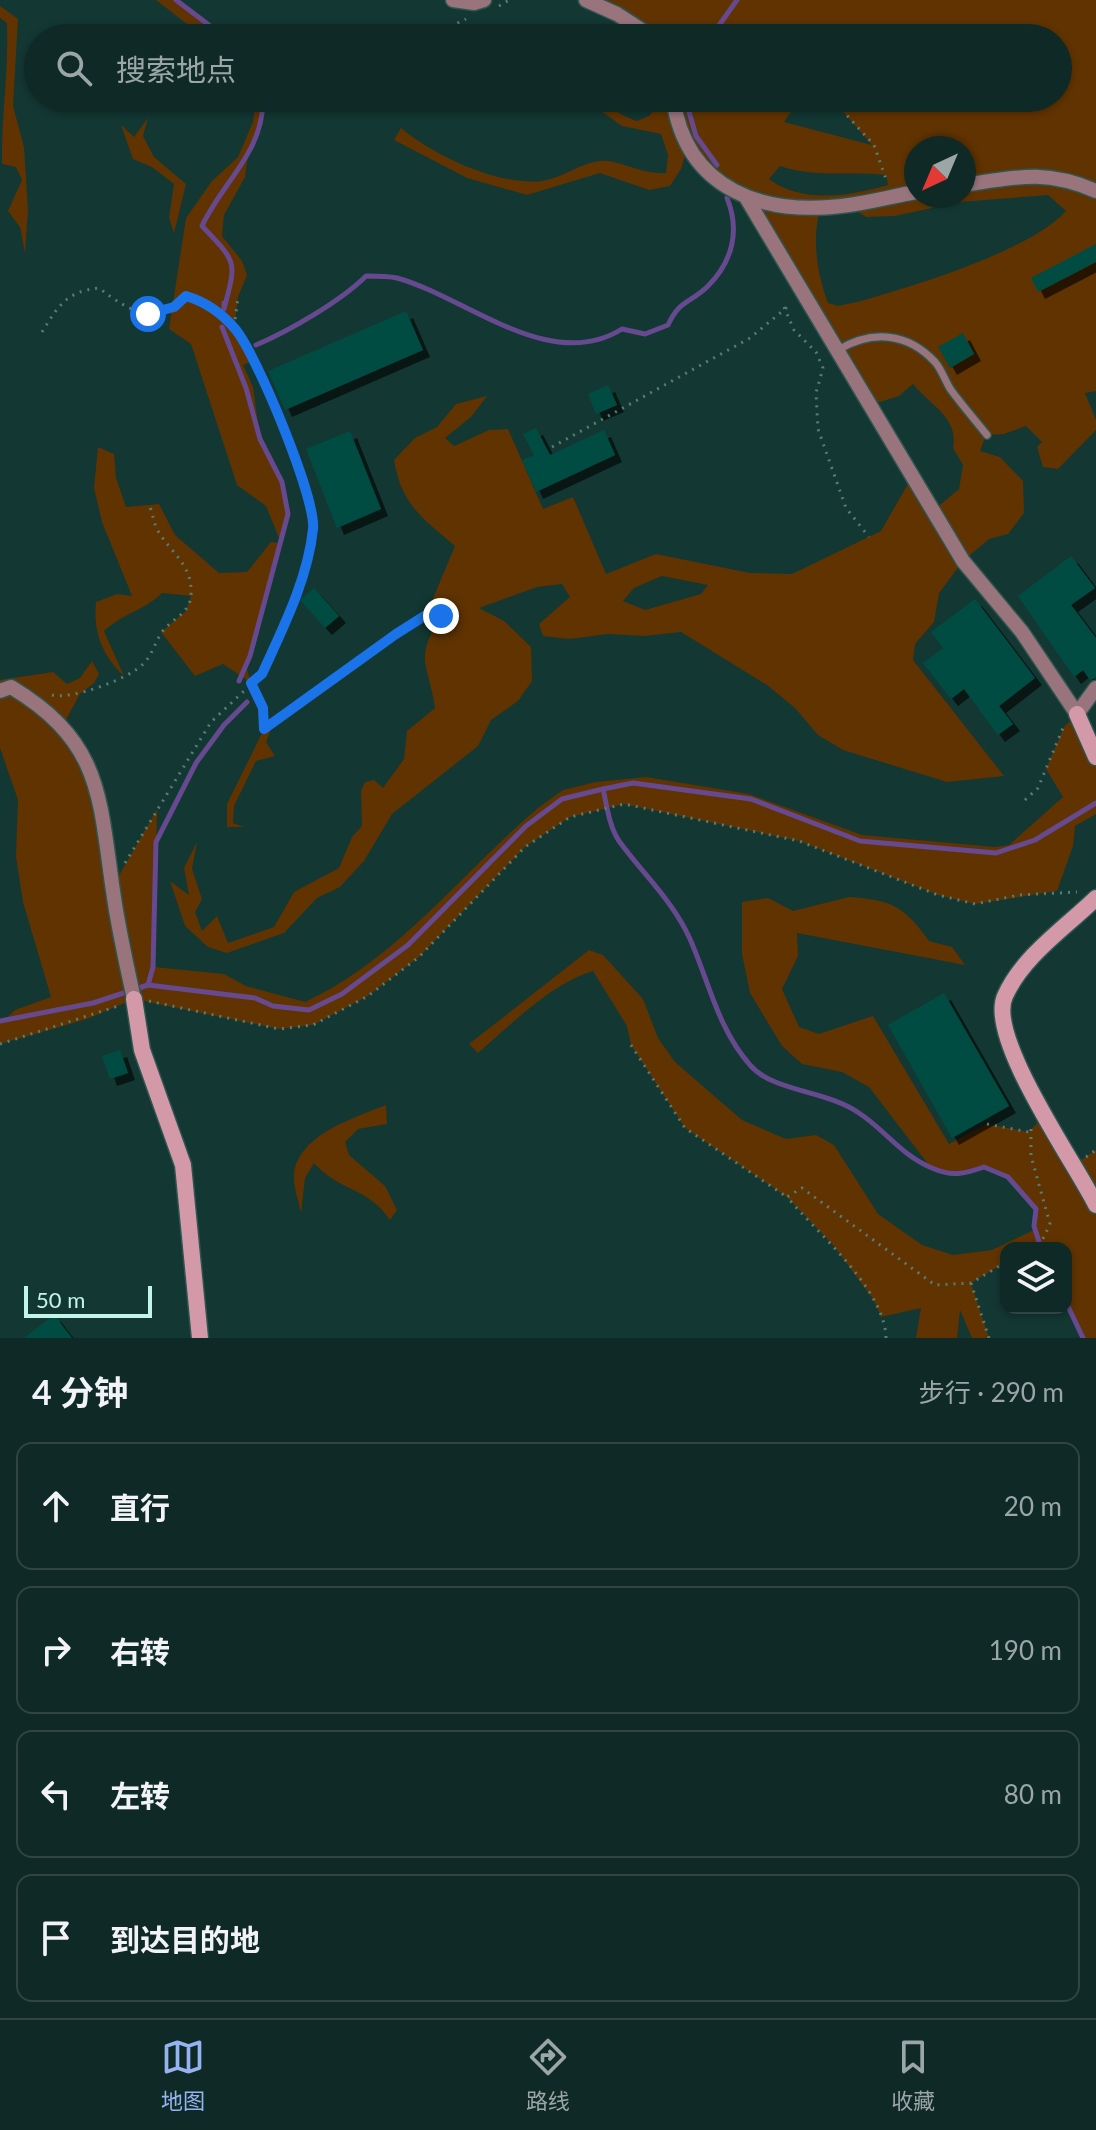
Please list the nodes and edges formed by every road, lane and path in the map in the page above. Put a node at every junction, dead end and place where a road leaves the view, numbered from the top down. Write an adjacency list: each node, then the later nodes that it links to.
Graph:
1 (453, 0): 2 (street)
2 (484, 0)
3 (586, 0): 4 (street)
4 (632, 24)
5 (675, 112): 11 (street)
6 (844, 112): 10 (path)
7 (976, 183): 8 (street)
8 (1096, 191)
9 (904, 194): 10 (street)
10 (891, 197): 11 (street)
11 (747, 199): 13 (street)
12 (238, 297): 15 (path)
13 (806, 298): 14 (path); 17 (street)
14 (784, 307): 19 (path); 21 (path)
15 (234, 328): 16 (path); 23 (path)
16 (42, 332)
17 (836, 351): 18 (lane); 27 (street)
18 (987, 435)
19 (552, 447)
20 (150, 507): 26 (path)
21 (869, 537)
22 (441, 616): 23 (path)
23 (251, 683): 30 (path)
24 (1096, 688): 27 (street)
25 (0, 691): 26 (street)
26 (27, 696): 30 (street)
27 (1077, 714): 28 (street); 29 (path)
28 (1096, 757)
29 (1025, 800)
30 (112, 888): 32 (street)
31 (1090, 895): 32 (path); 35 (street)
32 (134, 999): 33 (path); 43 (street)
33 (0, 1044)
34 (631, 1045): 38 (path)
35 (1045, 1114): 37 (path); 39 (street)
36 (987, 1124): 37 (path)
37 (1029, 1132): 40 (path)
38 (787, 1197): 42 (path); 44 (path)
39 (1096, 1205)
40 (1041, 1242)
41 (1000, 1266): 42 (path)
42 (971, 1283): 45 (path)
43 (200, 1338)
44 (886, 1338)
45 (989, 1338)

